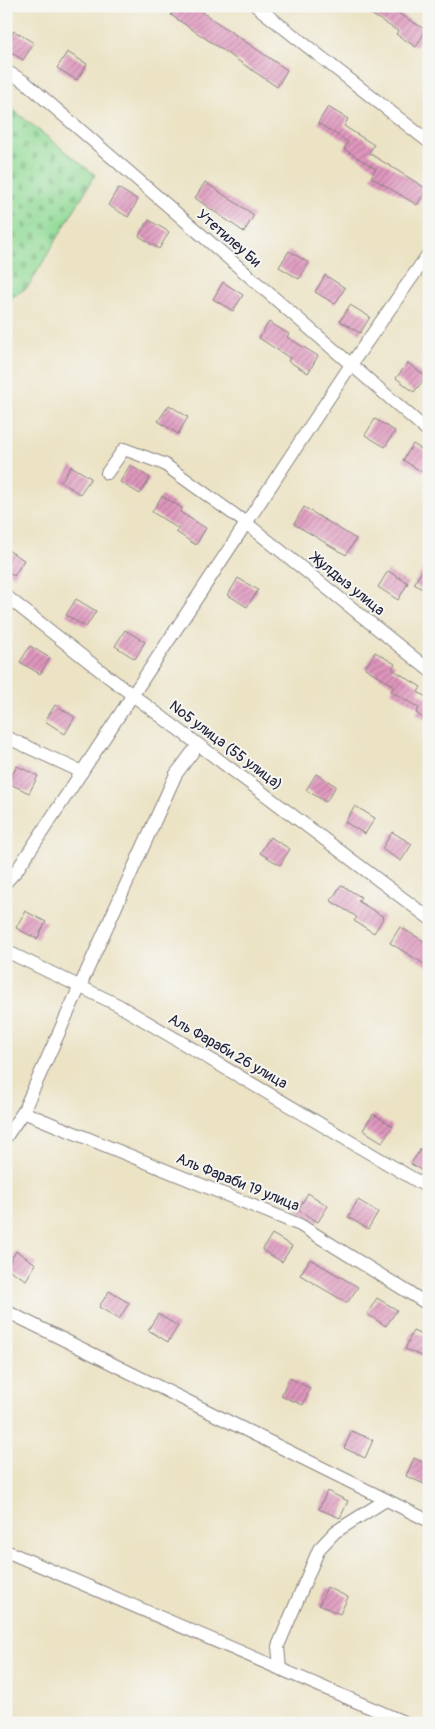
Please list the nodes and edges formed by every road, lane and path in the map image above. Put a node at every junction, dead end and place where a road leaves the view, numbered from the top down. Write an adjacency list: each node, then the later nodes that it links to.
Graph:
1 (256, 6): 3 (street)
2 (6, 71): 5 (street, Утетилеу Би)
3 (429, 142)
4 (429, 253): 5 (street)
5 (350, 366): 6 (street, Утетилеу Би); 8 (street)
6 (429, 432)
7 (107, 473): 8 (street, Жулдыз улица)
8 (246, 523): 10 (street, Жулдыз улица); 11 (street)
9 (6, 596): 11 (street, №5 улица (55 улица))
10 (429, 670)
11 (134, 696): 13 (street, №5 улица (55 улица)); 14 (street)
12 (6, 738): 14 (street)
13 (198, 744): 16 (street, №5 улица (55 улица)); 18 (street)
14 (82, 772): 15 (street)
15 (6, 882)
16 (429, 918)
17 (6, 951): 18 (street, Аль Фараби 26 улица)
18 (80, 986): 19 (street); 21 (street, Аль Фараби 26 улица)
19 (23, 1112): 20 (street); 22 (street, Аль Фараби 19 улица)
20 (6, 1137)
21 (429, 1188)
22 (429, 1305)
23 (6, 1311): 24 (street)
24 (386, 1500): 25 (street); 27 (street)
25 (429, 1521)
26 (6, 1551): 27 (street)
27 (280, 1669): 29 (street)
28 (429, 1717): 30 (street)
29 (406, 1723)
30 (426, 1723)

